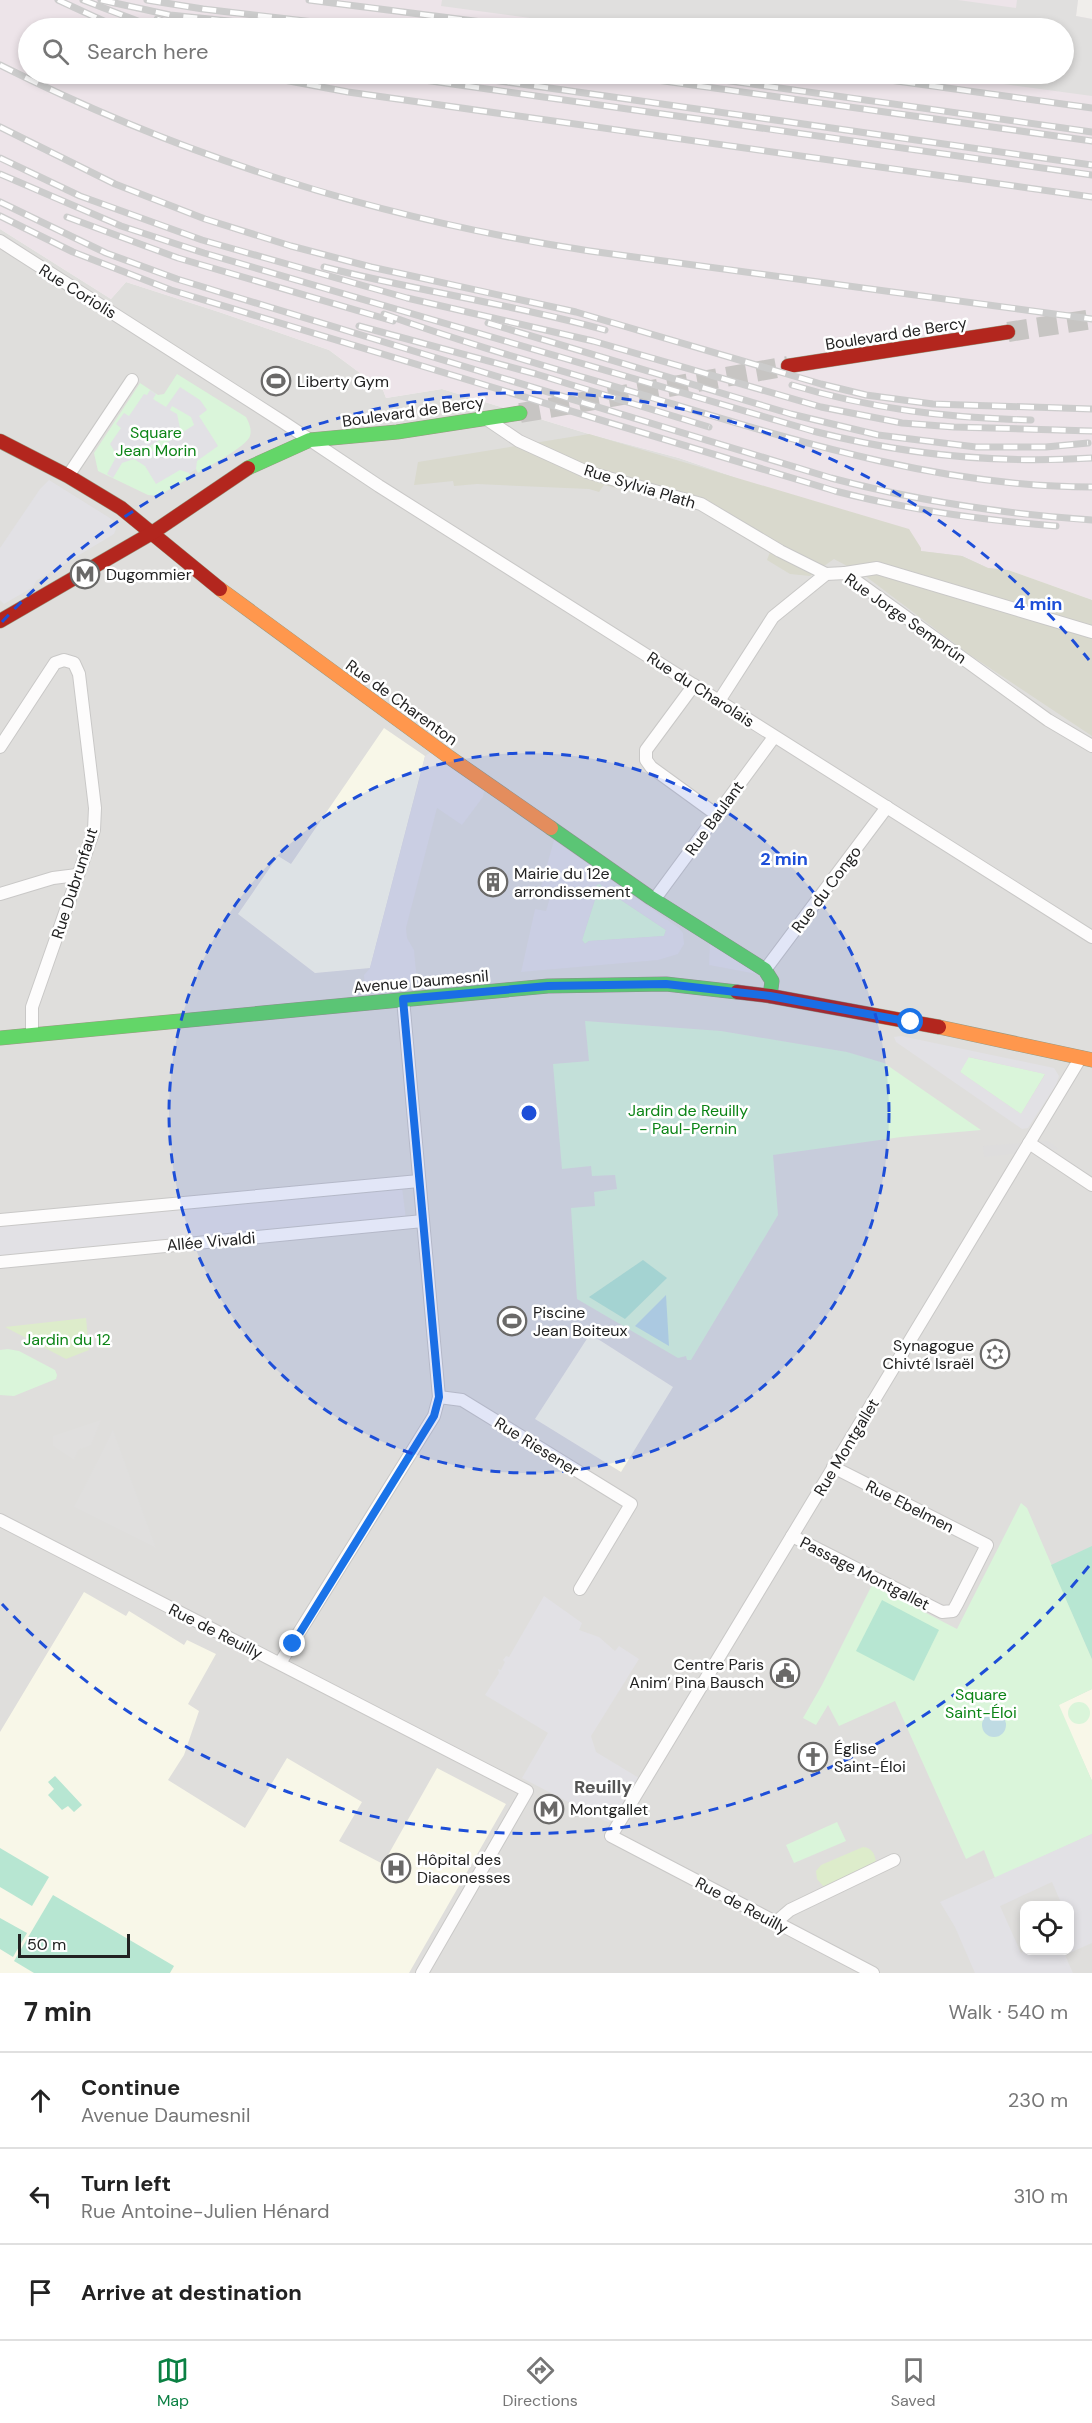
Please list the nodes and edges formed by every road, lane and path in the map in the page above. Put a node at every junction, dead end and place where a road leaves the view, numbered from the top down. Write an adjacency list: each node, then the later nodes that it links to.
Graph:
1 (0, 241): 7 (street, Rue Coriolis)
2 (1008, 332): 3 (main road, Boulevard de Bercy)
3 (789, 366)
4 (132, 380): 9 (street)
5 (520, 413): 6 (main road, Boulevard de Bercy)
6 (484, 418): 7 (main road, Boulevard de Bercy); 12 (street, Rue Sylvia Plath)
7 (310, 440): 10 (main road, Boulevard de Bercy); 15 (street, Rue du Charolais)
8 (0, 441): 9 (main road, Rue de Charenton)
9 (68, 476): 10 (main road, Rue de Charenton)
10 (152, 533): 13 (main road, Boulevard de Bercy); 24 (main road, Rue de Charenton)
11 (845, 573): 12 (street, Rue Jorge Semprún); 14 (street); 18 (street, Rue Jorge Semprún)
12 (826, 574): 16 (street, Rue Jorge Semprún)
13 (0, 621)
14 (1092, 632)
15 (694, 685): 16 (street, Rue du Charolais); 21 (street)
16 (719, 701): 17 (street, Rue du Charolais)
17 (774, 736): 20 (street, Rue du Charolais); 21 (street, Rue Baulant)
18 (1092, 746)
19 (0, 747): 22 (street, Rue Dubrunfaut)
20 (887, 807): 25 (street, Rue du Charolais); 26 (street, Rue du Congo)
21 (717, 815): 24 (street, Rue Baulant)
22 (77, 875): 23 (street); 29 (street, Rue Dubrunfaut)
23 (0, 894)
24 (654, 900): 26 (main road, Rue de Charenton)
25 (1092, 937)
26 (765, 970): 27 (main road)
27 (770, 996): 28 (main road, Avenue Daumesnil); 31 (main road, Avenue Daumesnil)
28 (403, 999): 29 (main road, Avenue Daumesnil); 33 (street)
29 (32, 1035): 30 (main road, Avenue Daumesnil)
30 (0, 1038)
31 (1086, 1059): 32 (street, Rue Montgallet)
32 (1029, 1143): 34 (street); 39 (street, Rue Montgallet)
33 (419, 1181): 35 (street); 36 (street)
34 (1092, 1185)
35 (0, 1220)
36 (423, 1221): 37 (street, Allée Vivaldi); 38 (street)
37 (0, 1262)
38 (439, 1397): 42 (street, Rue Riesener); 44 (street)
39 (833, 1467): 41 (street, Rue Montgallet); 43 (street, Rue Ebelmen)
40 (0, 1520): 44 (street, Rue de Reuilly)
41 (792, 1536): 43 (street, Passage Montgallet); 45 (street, Rue Montgallet)
42 (580, 1589)
43 (937, 1610)
44 (280, 1663): 48 (street, Rue de Reuilly)
45 (611, 1836): 47 (street, Rue de Reuilly)
46 (894, 1860): 47 (street)
47 (776, 1922): 49 (street, Rue de Reuilly)
48 (422, 1973)
49 (873, 1973)

